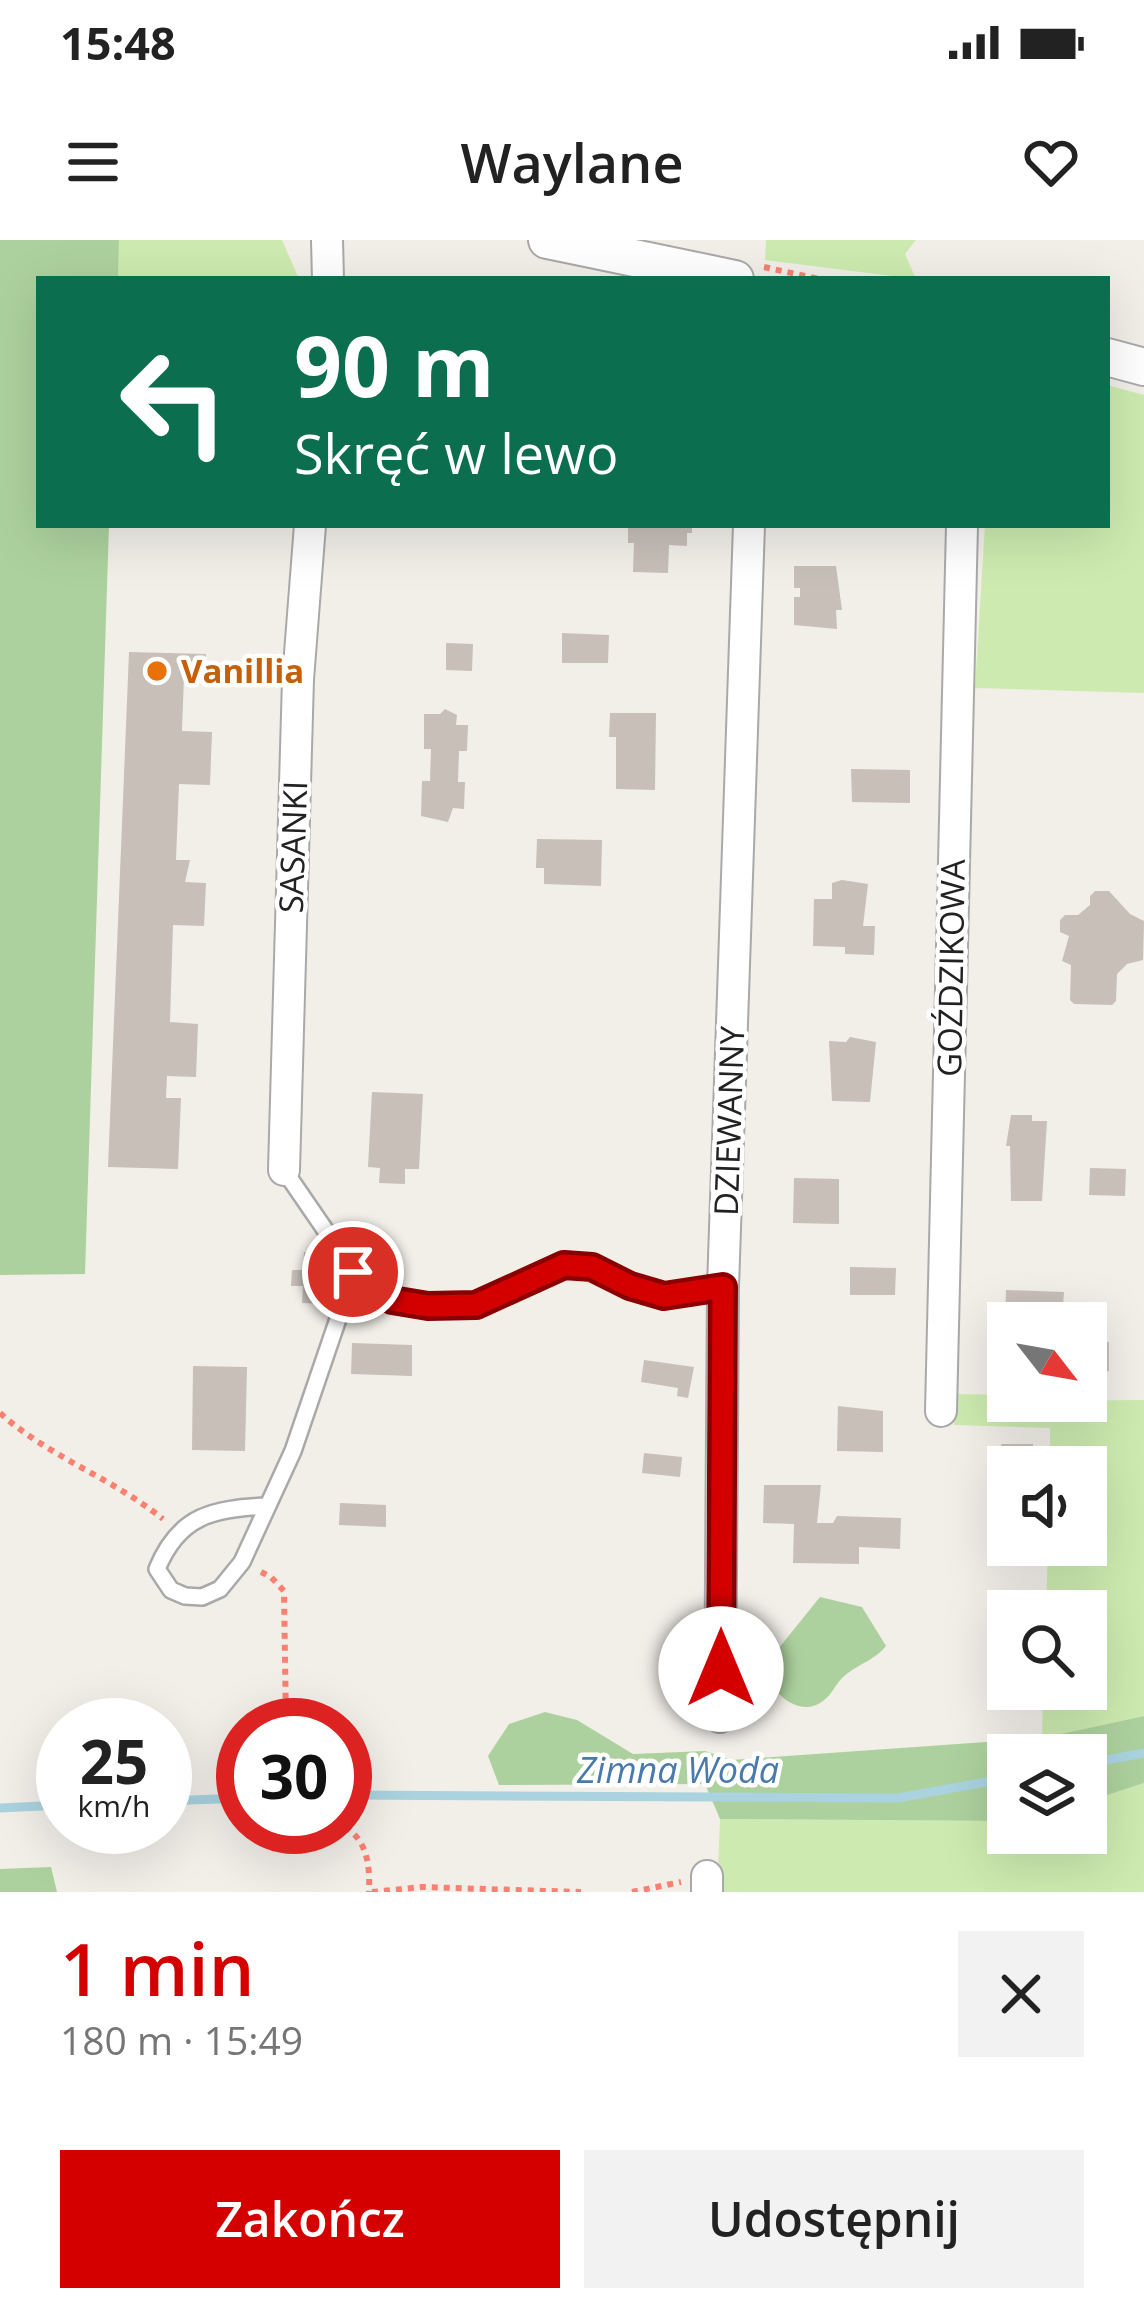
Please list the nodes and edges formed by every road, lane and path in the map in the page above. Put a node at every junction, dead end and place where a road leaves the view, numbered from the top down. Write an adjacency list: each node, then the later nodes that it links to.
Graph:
1 (327, 240): 3 (street)
2 (547, 240): 4 (street)
3 (328, 276)
4 (721, 276)
5 (1110, 358): 6 (street)
6 (1144, 367)
7 (310, 528): 10 (street, SASANKI)
8 (749, 528): 12 (street, DZIEWANNY)
9 (962, 528): 13 (street, GOŹDZIKOWA)
10 (284, 1170): 11 (lane)
11 (353, 1272): 12 (lane); 15 (lane)
12 (723, 1287): 19 (street, DZIEWANNY)
13 (940, 1411)
14 (0, 1413): 16 (path)
15 (266, 1506): 16 (lane); 17 (lane)
16 (179, 1532): 17 (lane)
17 (242, 1562): 18 (path)
18 (286, 1698)
19 (720, 1717)
20 (365, 1854): 22 (path)
21 (707, 1884): 24 (path)
22 (371, 1892): 23 (path)
23 (581, 1892)
24 (632, 1892)

